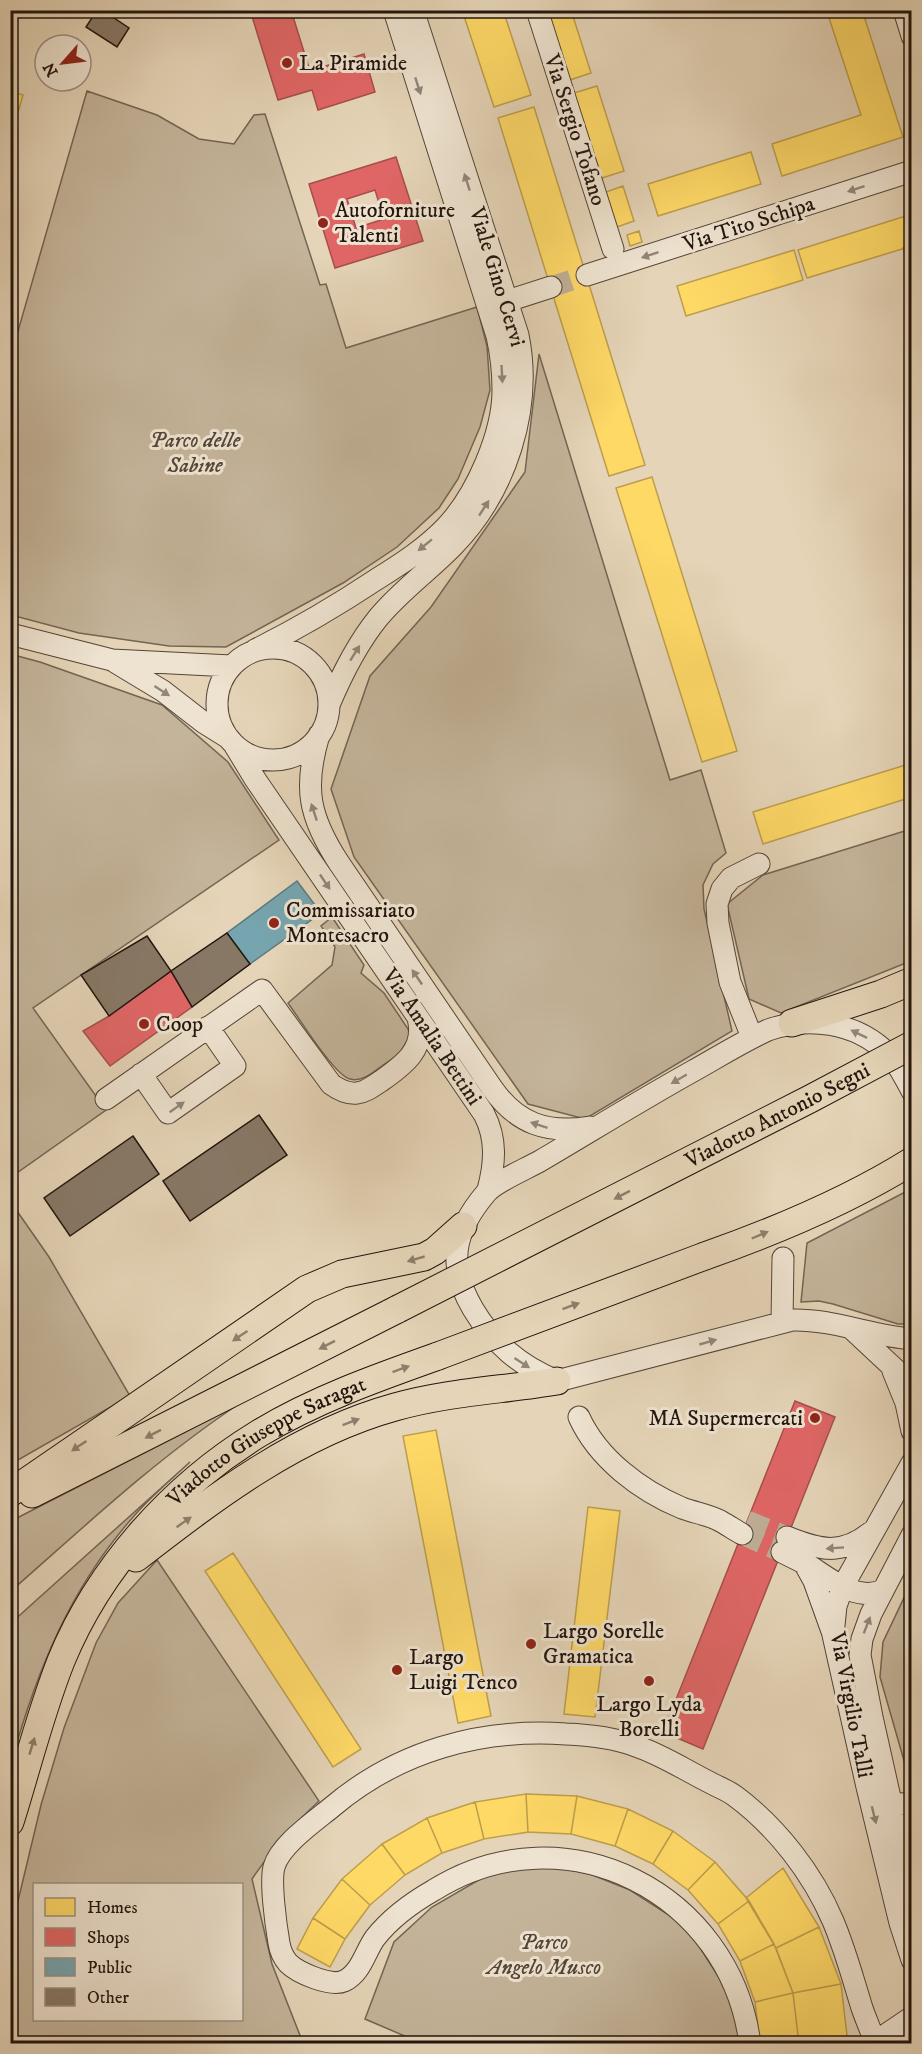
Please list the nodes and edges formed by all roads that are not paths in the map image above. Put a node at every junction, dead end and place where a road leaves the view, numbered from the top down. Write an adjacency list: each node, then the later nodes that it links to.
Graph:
1 (394, 10): 10 (street, Viale Gino Cervi, one-way to 10)
2 (413, 10): 10 (street, Viale Gino Cervi, one-way to 2)
3 (537, 10): 7 (street, Via Sergio Tofano)
4 (903, 10): 5 (street)
5 (912, 36)
6 (912, 171): 8 (street, Via Tito Schipa, one-way to 8)
7 (613, 249)
8 (586, 275)
9 (551, 287): 10 (street)
10 (498, 304): 12 (street, Viale Gino Cervi, one-way to 12); 15 (street, Viale Gino Cervi, one-way to 10)
11 (10, 633): 13 (street, Via Amalia Bettini)
12 (255, 650): 14 (street); 15 (street)
13 (112, 660): 14 (street, Via Amalia Bettini); 17 (street, Via Amalia Bettini, one-way to 17)
14 (231, 666): 17 (street)
15 (329, 705): 16 (street)
16 (319, 735): 17 (street); 30 (street, one-way to 16)
17 (231, 741): 20 (street, Via Amalia Bettini, one-way to 20)
18 (759, 864): 23 (street)
19 (912, 981): 21 (main road)
20 (418, 1018): 25 (street, Via Amalia Bettini); 26 (street)
21 (792, 1023): 23 (street); 28 (street, one-way to 21)
22 (208, 1027): 26 (street); 27 (street); 27 (street, one-way to 22)
23 (752, 1037): 30 (street, one-way to 30)
24 (912, 1045): 45 (main road, Viadotto Antonio Segni, one-way to 45, bridge)
25 (448, 1062): 26 (street); 32 (street, Via Amalia Bettini)
26 (399, 1069)
27 (141, 1074): 29 (street)
28 (912, 1091)
29 (106, 1099)
30 (596, 1126): 32 (street)
31 (912, 1161): 50 (main road, Viadotto Giuseppe Saragat, one-way to 31, bridge)
32 (488, 1190): 33 (street)
33 (463, 1226): 39 (street, one-way to 39); 44 (main road, one-way to 44)
34 (783, 1258): 35 (street)
35 (782, 1321): 36 (street); 39 (street, one-way to 35)
36 (852, 1328): 37 (street); 38 (street)
37 (912, 1339)
38 (886, 1361): 40 (street); 42 (street)
39 (557, 1381): 50 (main road, one-way to 39)
40 (912, 1385)
41 (579, 1417): 47 (street)
42 (912, 1431)
43 (912, 1463): 46 (street, Via Virgilio Talli)
44 (10, 1493)
45 (10, 1505)
46 (878, 1526): 49 (street, one-way to 49); 51 (street, Via Virgilio Talli)
47 (745, 1528)
48 (912, 1535): 52 (street, Via Virgilio Talli)
49 (804, 1563): 51 (street); 53 (street)
50 (104, 1583): 55 (main road, Viadotto Giuseppe Saragat, one-way to 50)
51 (843, 1586): 52 (street); 53 (street, Via Virgilio Talli)
52 (883, 1590): 54 (street, Via Virgilio Talli, one-way to 52)
53 (833, 1635): 57 (street, Via Virgilio Talli, one-way to 57)
54 (901, 1804): 56 (street, Via Virgilio Talli)
55 (10, 1822)
56 (912, 1896)
57 (912, 1960)
58 (912, 2017): 60 (street)
59 (750, 2043): 60 (street)
60 (875, 2043)

